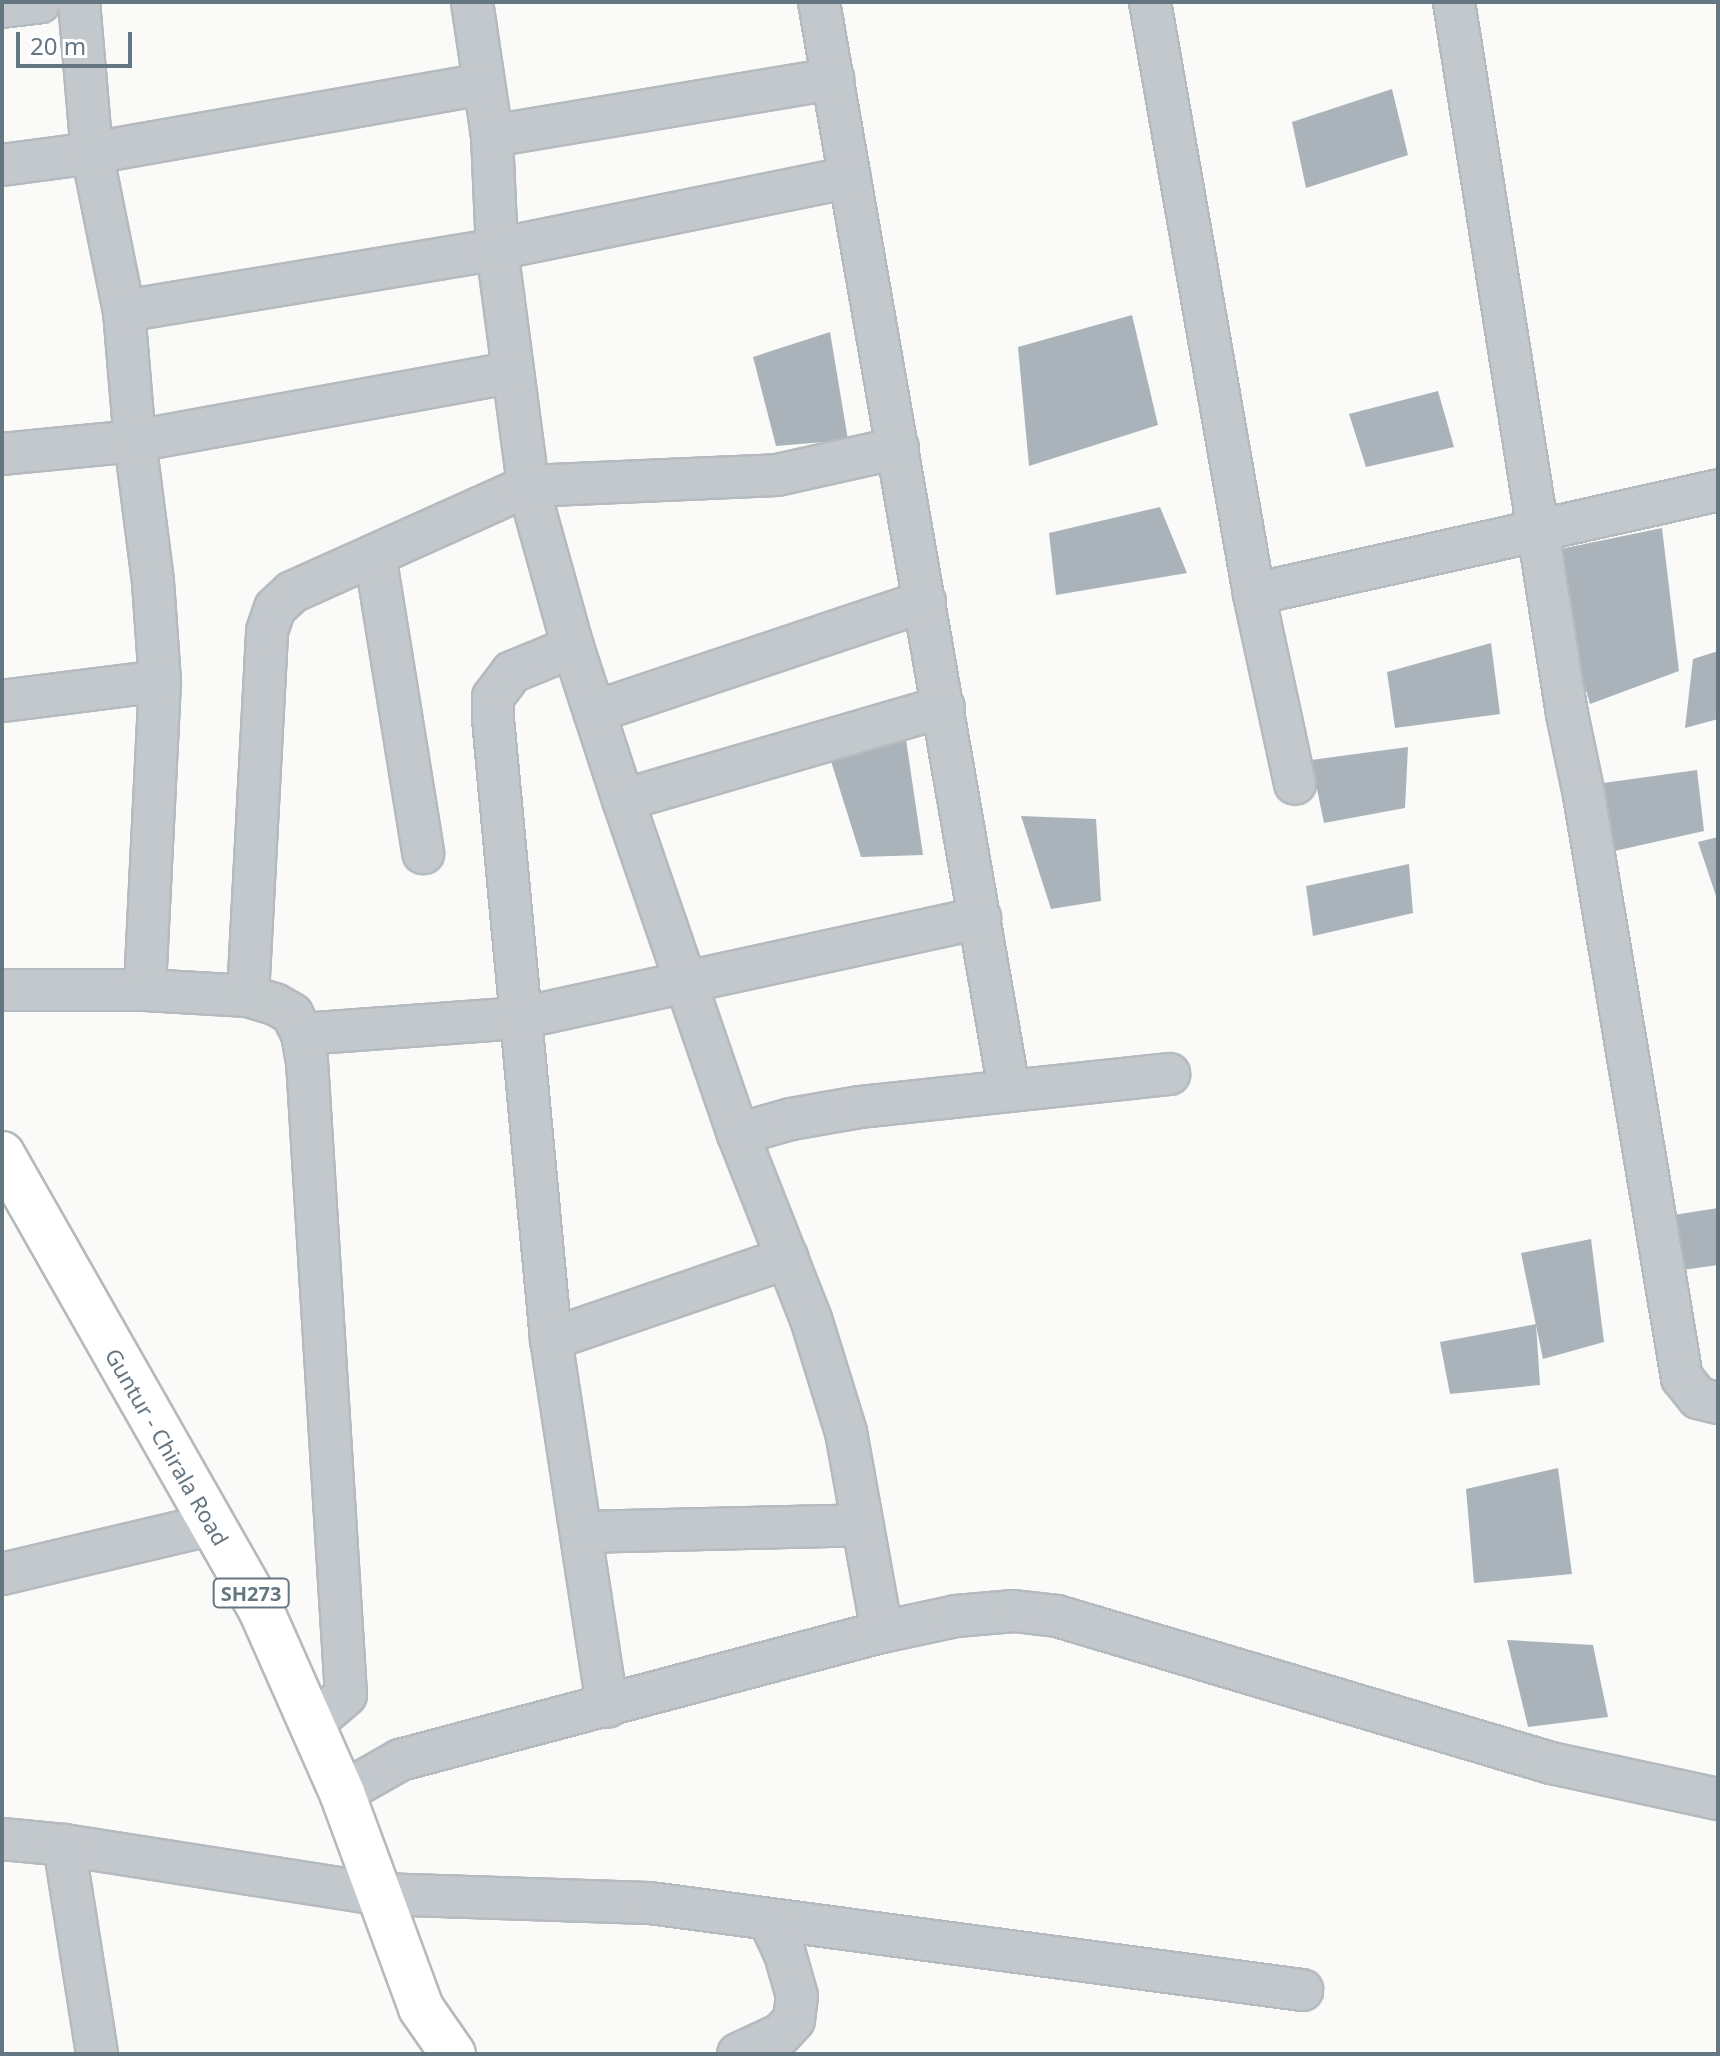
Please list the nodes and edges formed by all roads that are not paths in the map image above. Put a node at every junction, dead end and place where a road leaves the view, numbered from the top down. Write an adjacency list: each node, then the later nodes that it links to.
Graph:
1 (40, 2): 7 (street)
2 (79, 2): 11 (street)
3 (472, 2): 9 (street)
4 (819, 2): 8 (street)
5 (1150, 2): 24 (street)
6 (1454, 2): 22 (street)
7 (2, 7)
8 (833, 79): 10 (street); 13 (street)
9 (484, 84): 10 (street); 11 (street)
10 (492, 136): 14 (street)
11 (92, 153): 12 (street); 15 (street)
12 (2, 165)
13 (850, 177): 14 (street); 18 (street)
14 (497, 249): 15 (street); 16 (street)
15 (124, 311): 17 (street)
16 (511, 373): 17 (street); 20 (street)
17 (135, 441): 19 (street); 27 (street)
18 (898, 448): 20 (street); 25 (street)
19 (2, 454)
20 (528, 486): 23 (street); 26 (street)
21 (1718, 490): 22 (street)
22 (1539, 530): 24 (street); 47 (street)
23 (375, 555): 33 (street); 38 (street)
24 (1254, 594): 31 (street)
25 (925, 601): 29 (street); 30 (street)
26 (573, 647): 30 (street); 39 (street)
27 (160, 681): 28 (street); 37 (street)
28 (2, 701)
29 (944, 707): 32 (street); 34 (street)
30 (594, 712): 32 (street)
31 (1295, 784)
32 (623, 800): 35 (street)
33 (423, 853)
34 (980, 918): 35 (street); 42 (street)
35 (686, 982): 39 (street); 43 (street)
36 (2, 990): 37 (street)
37 (145, 990): 38 (street)
38 (248, 996): 40 (street)
39 (521, 1018): 40 (street); 46 (street)
40 (302, 1034): 54 (street)
41 (1169, 1074): 42 (street)
42 (1009, 1090): 43 (street)
43 (738, 1134): 45 (street)
44 (2, 1154): 48 (main road, Guntur - Chirala Road / SH273)
45 (787, 1258): 46 (street); 49 (street)
46 (551, 1339): 50 (street)
47 (1718, 1403)
48 (210, 1525): 51 (street); 54 (main road, Guntur - Chirala Road / SH273)
49 (862, 1525): 50 (street); 52 (street)
50 (581, 1532): 53 (street)
51 (2, 1574)
52 (882, 1632): 53 (street); 56 (street)
53 (607, 1707): 55 (street)
54 (311, 1725): 55 (main road, Guntur - Chirala Road / SH273)
55 (342, 1793): 59 (main road, Guntur - Chirala Road / SH273)
56 (1718, 1799)
57 (2, 1839): 58 (street)
58 (64, 1845): 59 (street); 62 (street)
59 (377, 1894): 60 (street); 63 (main road, Guntur - Chirala Road / SH273)
60 (769, 1919): 61 (street); 64 (street)
61 (1302, 1990)
62 (97, 2054)
63 (453, 2054)
64 (738, 2054)

